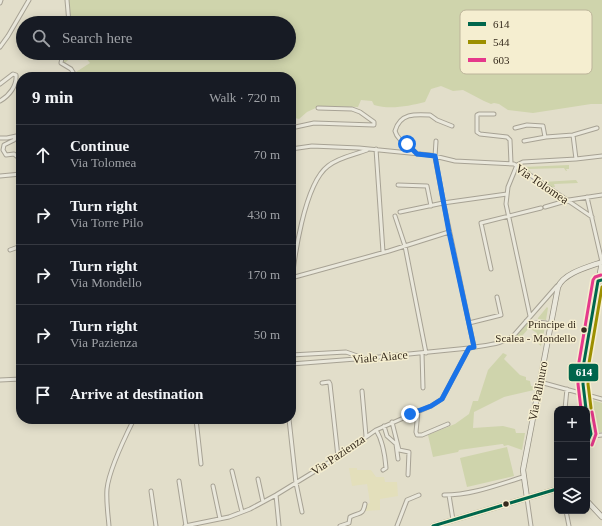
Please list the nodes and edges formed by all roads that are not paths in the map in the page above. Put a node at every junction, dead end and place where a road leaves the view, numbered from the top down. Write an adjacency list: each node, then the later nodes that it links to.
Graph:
1 (29, 0): 3 (street)
2 (67, 0): 4 (street)
3 (20, 16)
4 (68, 16)
5 (16, 22): 6 (street)
6 (0, 47)
7 (62, 60): 8 (street)
8 (73, 72)
9 (0, 84): 10 (street)
10 (0, 101)
11 (318, 108): 14 (street)
12 (494, 114): 32 (street)
13 (452, 126): 27 (street)
14 (296, 127)
15 (515, 128): 20 (street)
16 (597, 128): 17 (street)
17 (573, 135): 20 (street); 31 (street)
18 (16, 136): 21 (street)
19 (16, 137): 28 (street)
20 (545, 137): 23 (street)
21 (0, 138)
22 (436, 141): 29 (street)
23 (524, 141)
24 (296, 149): 25 (street, Via Tolomea)
25 (369, 149): 26 (street, Via Tolomea); 54 (street)
26 (376, 149): 27 (street, Via Tolomea); 53 (street)
27 (417, 154): 29 (street, Via Tolomea)
28 (16, 156)
29 (435, 156): 32 (street, Via Tolomea); 41 (street)
30 (602, 156): 31 (street)
31 (576, 159): 33 (street)
32 (511, 163): 33 (street, Via Tolomea)
33 (517, 165): 37 (street); 40 (street, Via Tolomea)
34 (16, 174): 35 (street)
35 (0, 176)
36 (398, 185): 42 (street)
37 (506, 194): 41 (street); 47 (street)
38 (602, 195): 39 (street)
39 (586, 196): 40 (street); 48 (street)
40 (566, 201): 43 (street); 48 (street, Via Tolomea)
41 (443, 203): 42 (street); 49 (street)
42 (431, 206): 45 (street)
43 (545, 206)
44 (541, 208): 47 (street)
45 (400, 212)
46 (395, 216): 50 (street)
47 (508, 218): 56 (street); 61 (street)
48 (592, 218): 55 (street)
49 (449, 232): 50 (street); 63 (street)
50 (405, 246): 53 (street); 67 (street)
51 (16, 248): 52 (street)
52 (10, 250)
53 (383, 252): 57 (street)
54 (296, 253)
55 (602, 262): 58 (main road); 59 (main road)
56 (491, 269)
57 (296, 277)
58 (600, 281): 78 (main road)
59 (559, 284): 61 (street, Viale Aiace); 64 (main road, Via Palinuro)
60 (498, 297): 63 (street)
61 (530, 316): 62 (street, Viale Aiace)
62 (526, 321): 64 (street); 65 (street, Viale Aiace)
63 (469, 323): 65 (street)
64 (550, 325): 73 (main road, Via Palinuro)
65 (474, 347): 66 (street, Viale Aiace)
66 (469, 348): 67 (street, Viale Aiace); 82 (street, Via Pazienza)
67 (424, 353): 69 (street, Viale Aiace); 75 (street)
68 (296, 356): 69 (street)
69 (369, 358): 70 (street, Viale Aiace)
70 (296, 364)
71 (16, 379): 72 (street)
72 (0, 380)
73 (540, 382): 76 (street); 101 (main road, Via Palinuro)
74 (322, 383): 95 (street)
75 (423, 388)
76 (567, 389): 78 (street); 80 (street)
77 (362, 392): 93 (street)
78 (584, 394): 79 (street); 81 (main road)
79 (602, 399)
80 (565, 406)
81 (586, 406)
82 (418, 411): 83 (street, Via Pazienza); 87 (street)
83 (392, 422): 88 (street, Via Pazienza); 100 (street)
84 (132, 424): 122 (street)
85 (197, 424): 97 (street)
86 (289, 424): 104 (street)
87 (448, 424)
88 (384, 426): 90 (street, Via Pazienza); 96 (street)
89 (590, 429): 91 (main road)
90 (376, 430): 93 (street, Via Pazienza); 98 (street)
91 (591, 434): 92 (street); 94 (main road)
92 (602, 435)
93 (366, 436): 95 (street, Via Pazienza)
94 (587, 442)
95 (338, 457): 104 (street, Via Pazienza)
96 (398, 459)
97 (201, 464)
98 (383, 470)
99 (232, 471): 116 (street)
100 (408, 475)
101 (523, 477): 110 (street); 112 (main road, Via Palinuro)
102 (258, 479): 113 (street)
103 (178, 481): 124 (street)
104 (296, 482): 109 (street, Via Pazienza); 117 (street)
105 (213, 486): 120 (street)
106 (554, 490): 112 (main road)
107 (151, 491): 123 (street)
108 (444, 494): 110 (street)
109 (276, 495): 113 (street, Via Pazienza); 125 (street)
110 (448, 495): 121 (street)
111 (420, 496): 127 (street)
112 (527, 498): 121 (main road); 129 (street)
113 (263, 502): 116 (street, Via Pazienza)
114 (365, 504): 126 (street)
115 (590, 504): 119 (main road)
116 (242, 512): 120 (street, Via Pazienza)
117 (302, 512)
118 (567, 514): 130 (street)
119 (601, 515)
120 (220, 519): 124 (street, Via Pazienza)
121 (453, 520): 128 (main road)
122 (109, 526)
123 (156, 526)
124 (186, 526)
125 (279, 526)
126 (340, 526)
127 (397, 526)
128 (433, 526)
129 (531, 526)
130 (569, 526)

